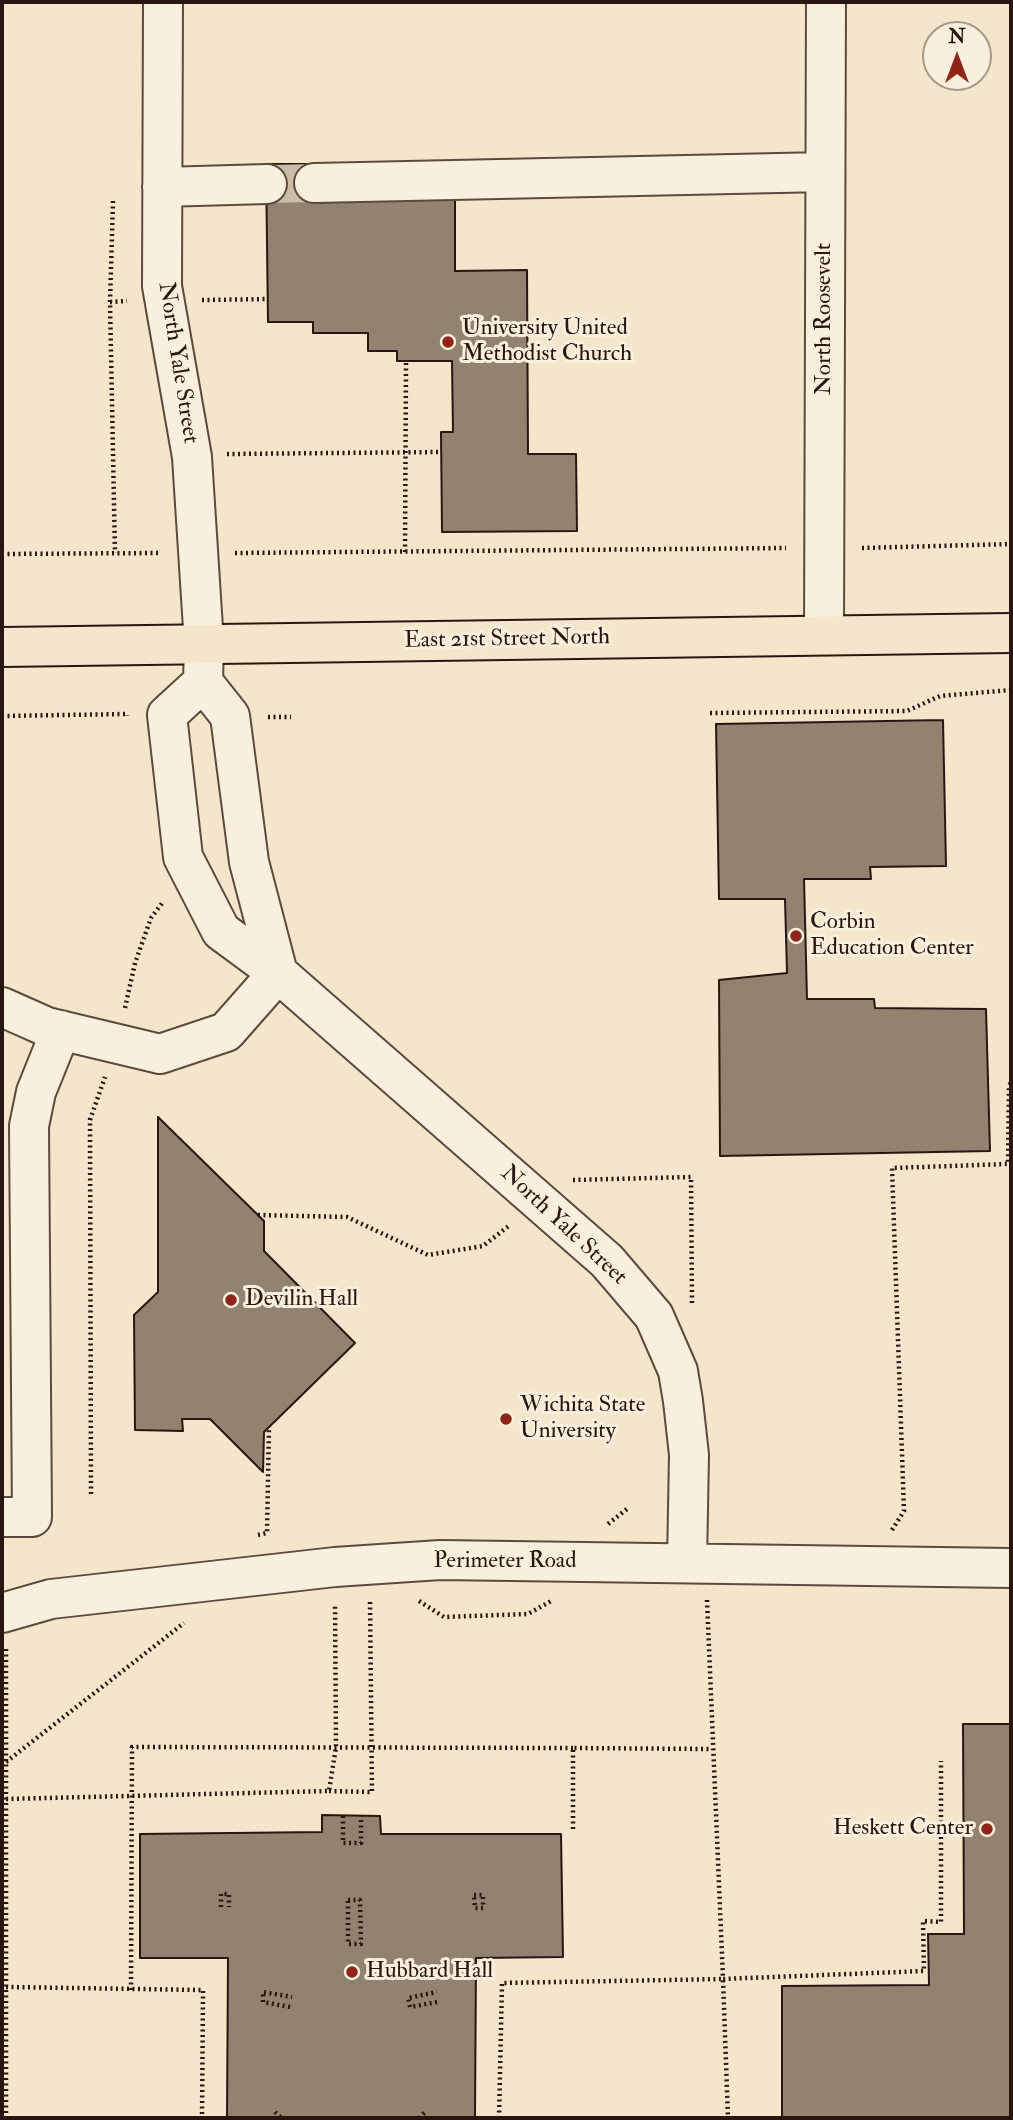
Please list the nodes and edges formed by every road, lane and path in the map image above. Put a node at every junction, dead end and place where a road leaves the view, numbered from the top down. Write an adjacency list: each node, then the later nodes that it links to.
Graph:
1 (163, 2): 6 (street, North Yale Street)
2 (826, 2): 3 (street, North Roosevelt)
3 (825, 172): 4 (street); 13 (street, North Roosevelt)
4 (314, 183)
5 (267, 184): 6 (street)
6 (162, 187): 15 (street, North Yale Street)
7 (113, 201): 17 (path)
8 (406, 361): 10 (path)
9 (441, 452): 10 (path)
10 (405, 453): 11 (path); 14 (path)
11 (226, 454)
12 (1011, 544): 13 (path)
13 (824, 548): 14 (path); 19 (street, North Roosevelt)
14 (405, 552): 15 (path)
15 (198, 553): 17 (path); 20 (street, North Yale Street)
16 (2, 554): 17 (path)
17 (115, 554)
18 (1011, 633): 19 (main road, East 21st Street North)
19 (824, 635): 20 (main road, East 21st Street North)
20 (204, 644): 21 (main road, East 21st Street North); 22 (street, North Yale Street)
21 (2, 647)
22 (203, 682): 25 (street); 25 (street, North Yale Street)
23 (1011, 690): 24 (path)
24 (710, 713)
25 (278, 974): 27 (street); 30 (street, North Yale Street)
26 (2, 1007): 27 (street)
27 (61, 1030): 34 (street)
28 (1011, 1081): 29 (path)
29 (1010, 1088): 35 (path)
30 (535, 1198): 31 (path); 32 (path); 37 (street, North Yale Street)
31 (258, 1215)
32 (692, 1309)
33 (269, 1427): 36 (path)
34 (2, 1517)
35 (889, 1534)
36 (254, 1535)
37 (687, 1563): 38 (street, Perimeter Road); 45 (street, Perimeter Road)
38 (1011, 1568)
39 (411, 1595): 43 (path)
40 (335, 1596): 46 (path)
41 (370, 1596): 47 (path)
42 (707, 1596): 49 (path)
43 (557, 1598)
44 (190, 1619): 50 (path)
45 (4, 1627): 50 (path)
46 (336, 1747): 47 (path); 52 (path); 53 (path)
47 (370, 1747): 48 (path); 52 (path)
48 (573, 1748): 49 (path); 57 (path)
49 (712, 1749): 61 (path)
50 (6, 1762): 54 (path)
51 (941, 1762): 61 (path)
52 (329, 1791): 53 (path)
53 (131, 1796): 54 (path); 63 (path)
54 (6, 1799): 62 (path)
55 (342, 1816): 56 (path)
56 (361, 1816)
57 (573, 1829)
58 (348, 1900): 58 (path)
59 (221, 1907): 60 (path)
60 (229, 1907)
61 (723, 1979): 74 (path); 75 (path)
62 (6, 1987): 63 (path); 70 (path)
63 (131, 1990): 71 (path)
64 (437, 1992): 66 (path)
65 (292, 1997): 67 (path)
66 (437, 2002)
67 (290, 2007)
68 (275, 2112): 72 (path)
69 (425, 2112): 73 (path)
70 (6, 2118)
71 (202, 2118)
72 (281, 2118)
73 (419, 2118)
74 (499, 2118)
75 (727, 2118)

